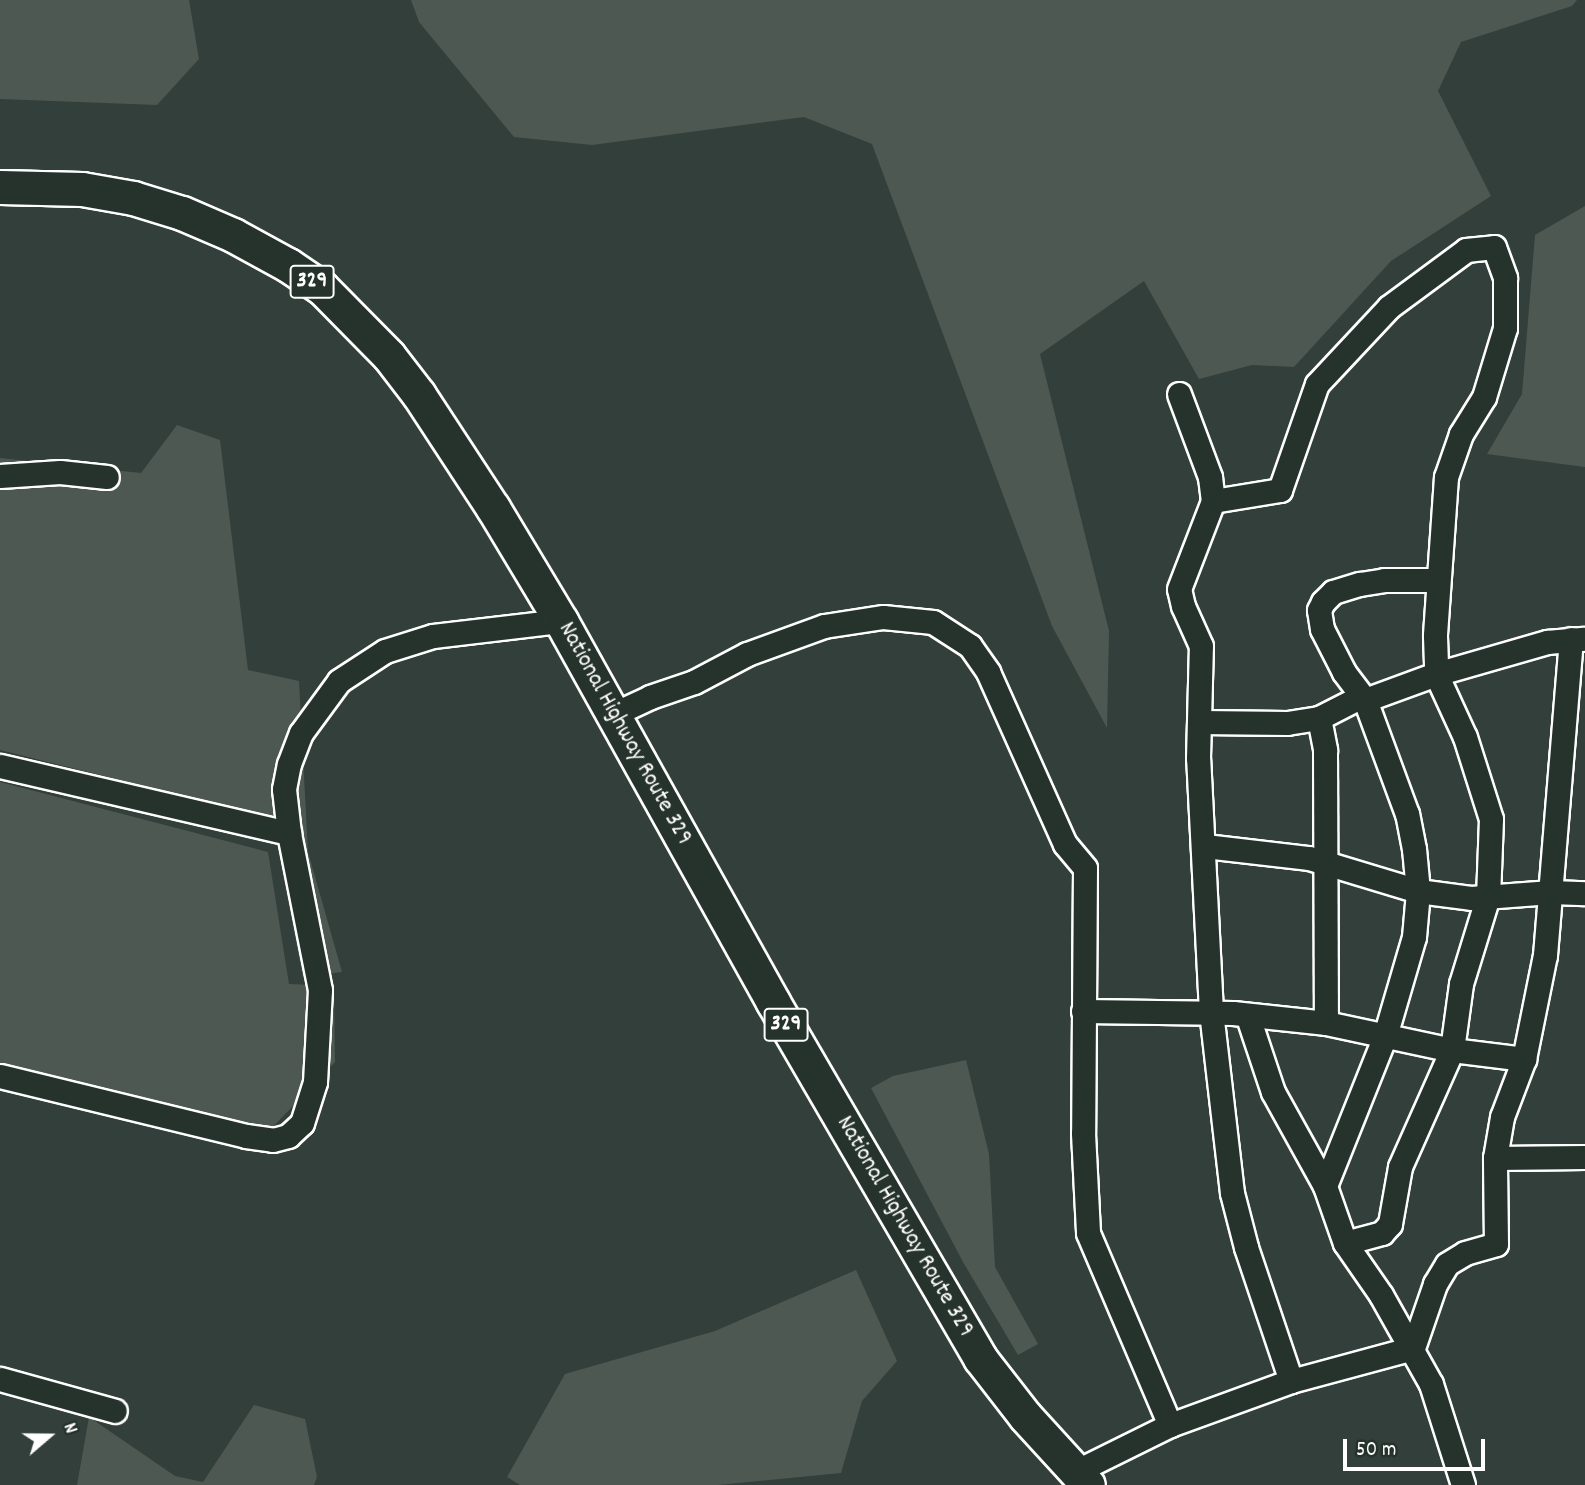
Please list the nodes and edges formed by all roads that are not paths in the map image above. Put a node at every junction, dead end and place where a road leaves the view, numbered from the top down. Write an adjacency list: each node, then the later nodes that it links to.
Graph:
1 (0, 187): 7 (highway, National Highway Route 329 / 329)
2 (1180, 394): 5 (street)
3 (0, 476): 4 (street)
4 (107, 477)
5 (1213, 501): 6 (street); 13 (street)
6 (1437, 580): 9 (street); 10 (street)
7 (561, 621): 11 (highway, National Highway Route 329 / 329); 15 (street)
8 (1578, 639): 9 (street); 19 (street)
9 (1436, 674): 10 (street); 21 (street)
10 (1363, 698): 12 (street); 18 (street)
11 (614, 714): 22 (street); 39 (highway, National Highway Route 329 / 329)
12 (1319, 719): 13 (street); 17 (street)
13 (1200, 722): 16 (street)
14 (0, 766): 15 (street)
15 (289, 833): 29 (street)
16 (1205, 846): 17 (street); 23 (street)
17 (1324, 862): 18 (street); 25 (street)
18 (1418, 891): 21 (street); 26 (street)
19 (1551, 892): 20 (street); 21 (street); 28 (street)
20 (1585, 893)
21 (1488, 896): 27 (street)
22 (1083, 1011): 23 (street); 38 (street)
23 (1211, 1012): 24 (street); 36 (street)
24 (1248, 1017): 25 (street); 32 (street)
25 (1326, 1023): 26 (street)
26 (1385, 1035): 27 (street); 32 (street)
27 (1452, 1050): 28 (street); 33 (street)
28 (1524, 1059): 31 (street)
29 (0, 1076)
30 (1585, 1157): 31 (street)
31 (1495, 1158): 34 (street)
32 (1325, 1186): 33 (street)
33 (1345, 1243): 34 (street)
34 (1413, 1348): 36 (street); 40 (street)
35 (0, 1378): 37 (street)
36 (1291, 1381): 38 (street)
37 (115, 1411)
38 (1170, 1425): 39 (street)
39 (1082, 1478)
40 (1463, 1485)

